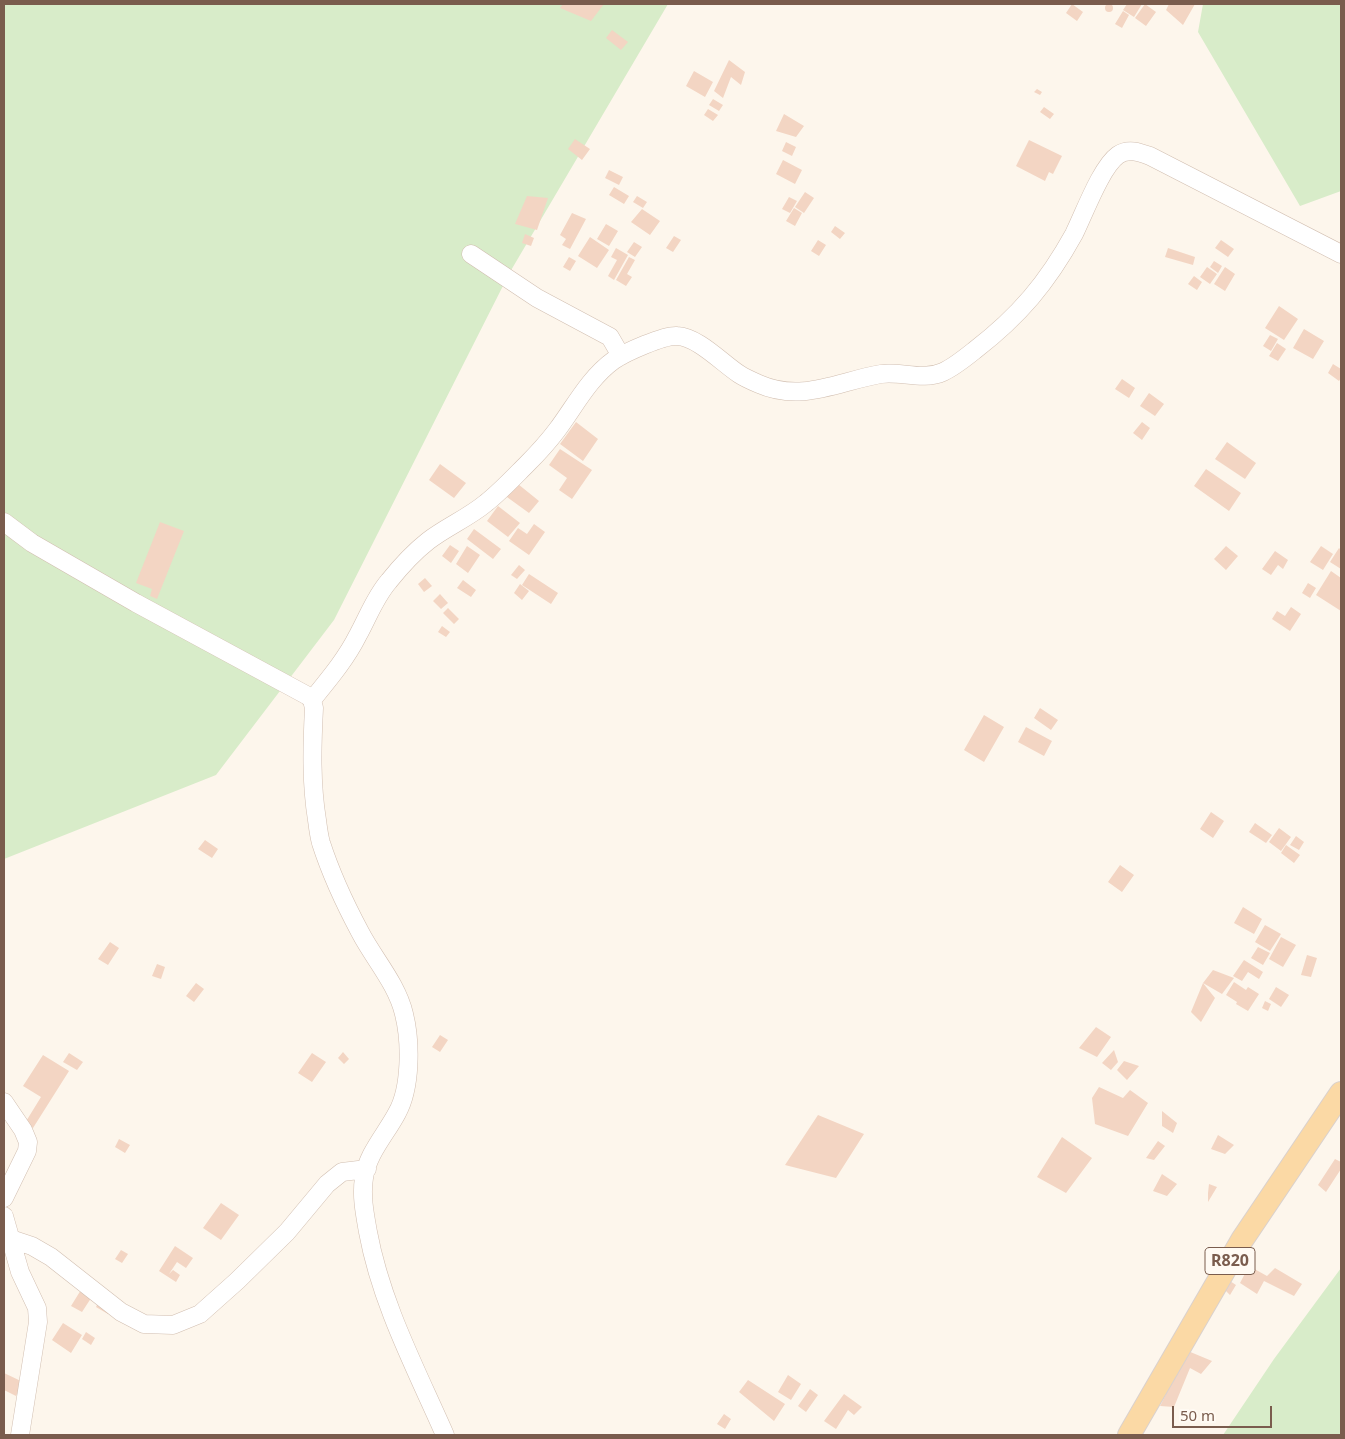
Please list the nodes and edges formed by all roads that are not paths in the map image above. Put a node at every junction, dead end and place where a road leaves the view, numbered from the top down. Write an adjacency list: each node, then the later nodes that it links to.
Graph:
1 (471, 254): 3 (street)
2 (1341, 254): 3 (street)
3 (621, 356): 5 (street)
4 (4, 522): 5 (street)
5 (312, 700): 8 (street)
6 (1341, 1094): 14 (main road, R820)
7 (4, 1102): 9 (street)
8 (367, 1170): 11 (street); 13 (street)
9 (4, 1198)
10 (4, 1216): 11 (street)
11 (11, 1239): 12 (street)
12 (20, 1435)
13 (445, 1435)
14 (1129, 1435)

